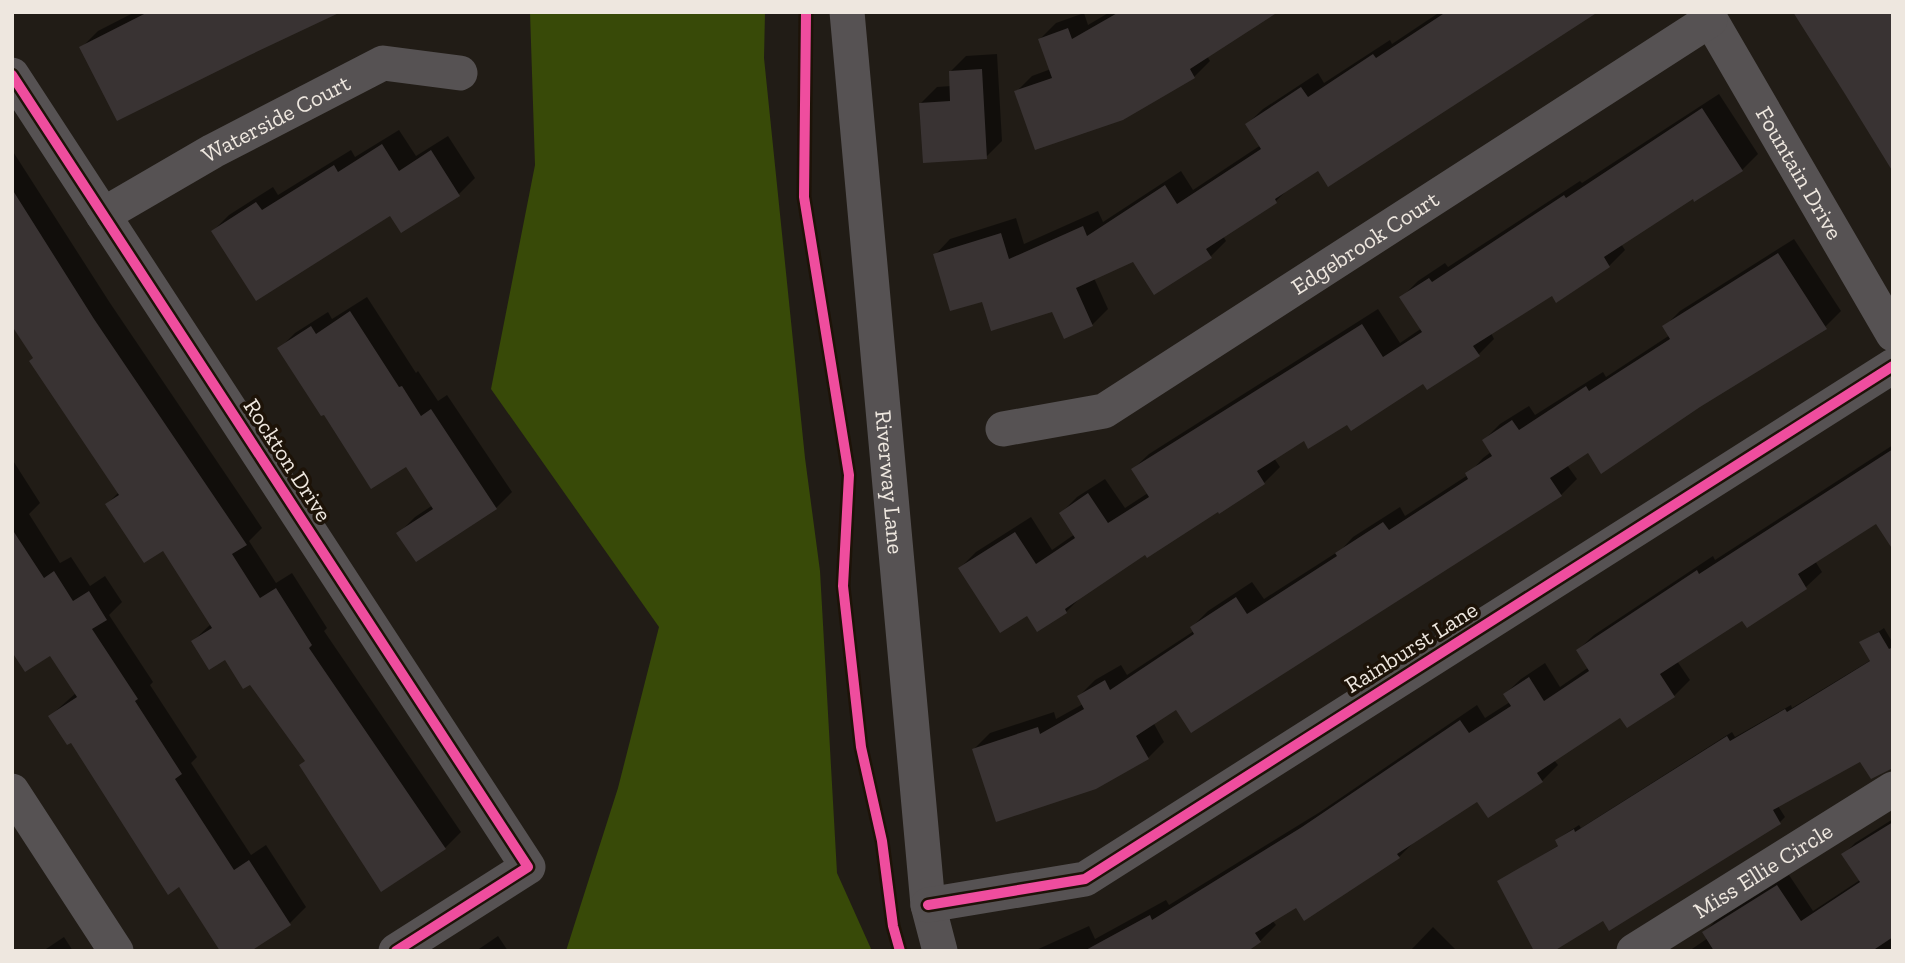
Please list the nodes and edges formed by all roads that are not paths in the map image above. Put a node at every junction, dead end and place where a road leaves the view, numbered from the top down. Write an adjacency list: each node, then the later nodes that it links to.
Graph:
1 (848, 12): 11 (street, Riverway Lane)
2 (1708, 16): 6 (street, Fountain Drive); 8 (street, Edgebrook Court)
3 (460, 73): 5 (street, Waterside Court)
4 (12, 75): 5 (street, Rockton Drive)
5 (103, 215): 13 (street, Rockton Drive)
6 (1893, 334)
7 (1893, 366): 11 (street, Rainburst Lane)
8 (1003, 429)
9 (1893, 789): 15 (street, Miss Ellie Circle)
10 (12, 791): 12 (street)
11 (928, 905): 14 (street, Riverway Lane)
12 (116, 951)
13 (396, 951)
14 (940, 951)
15 (1634, 951)

